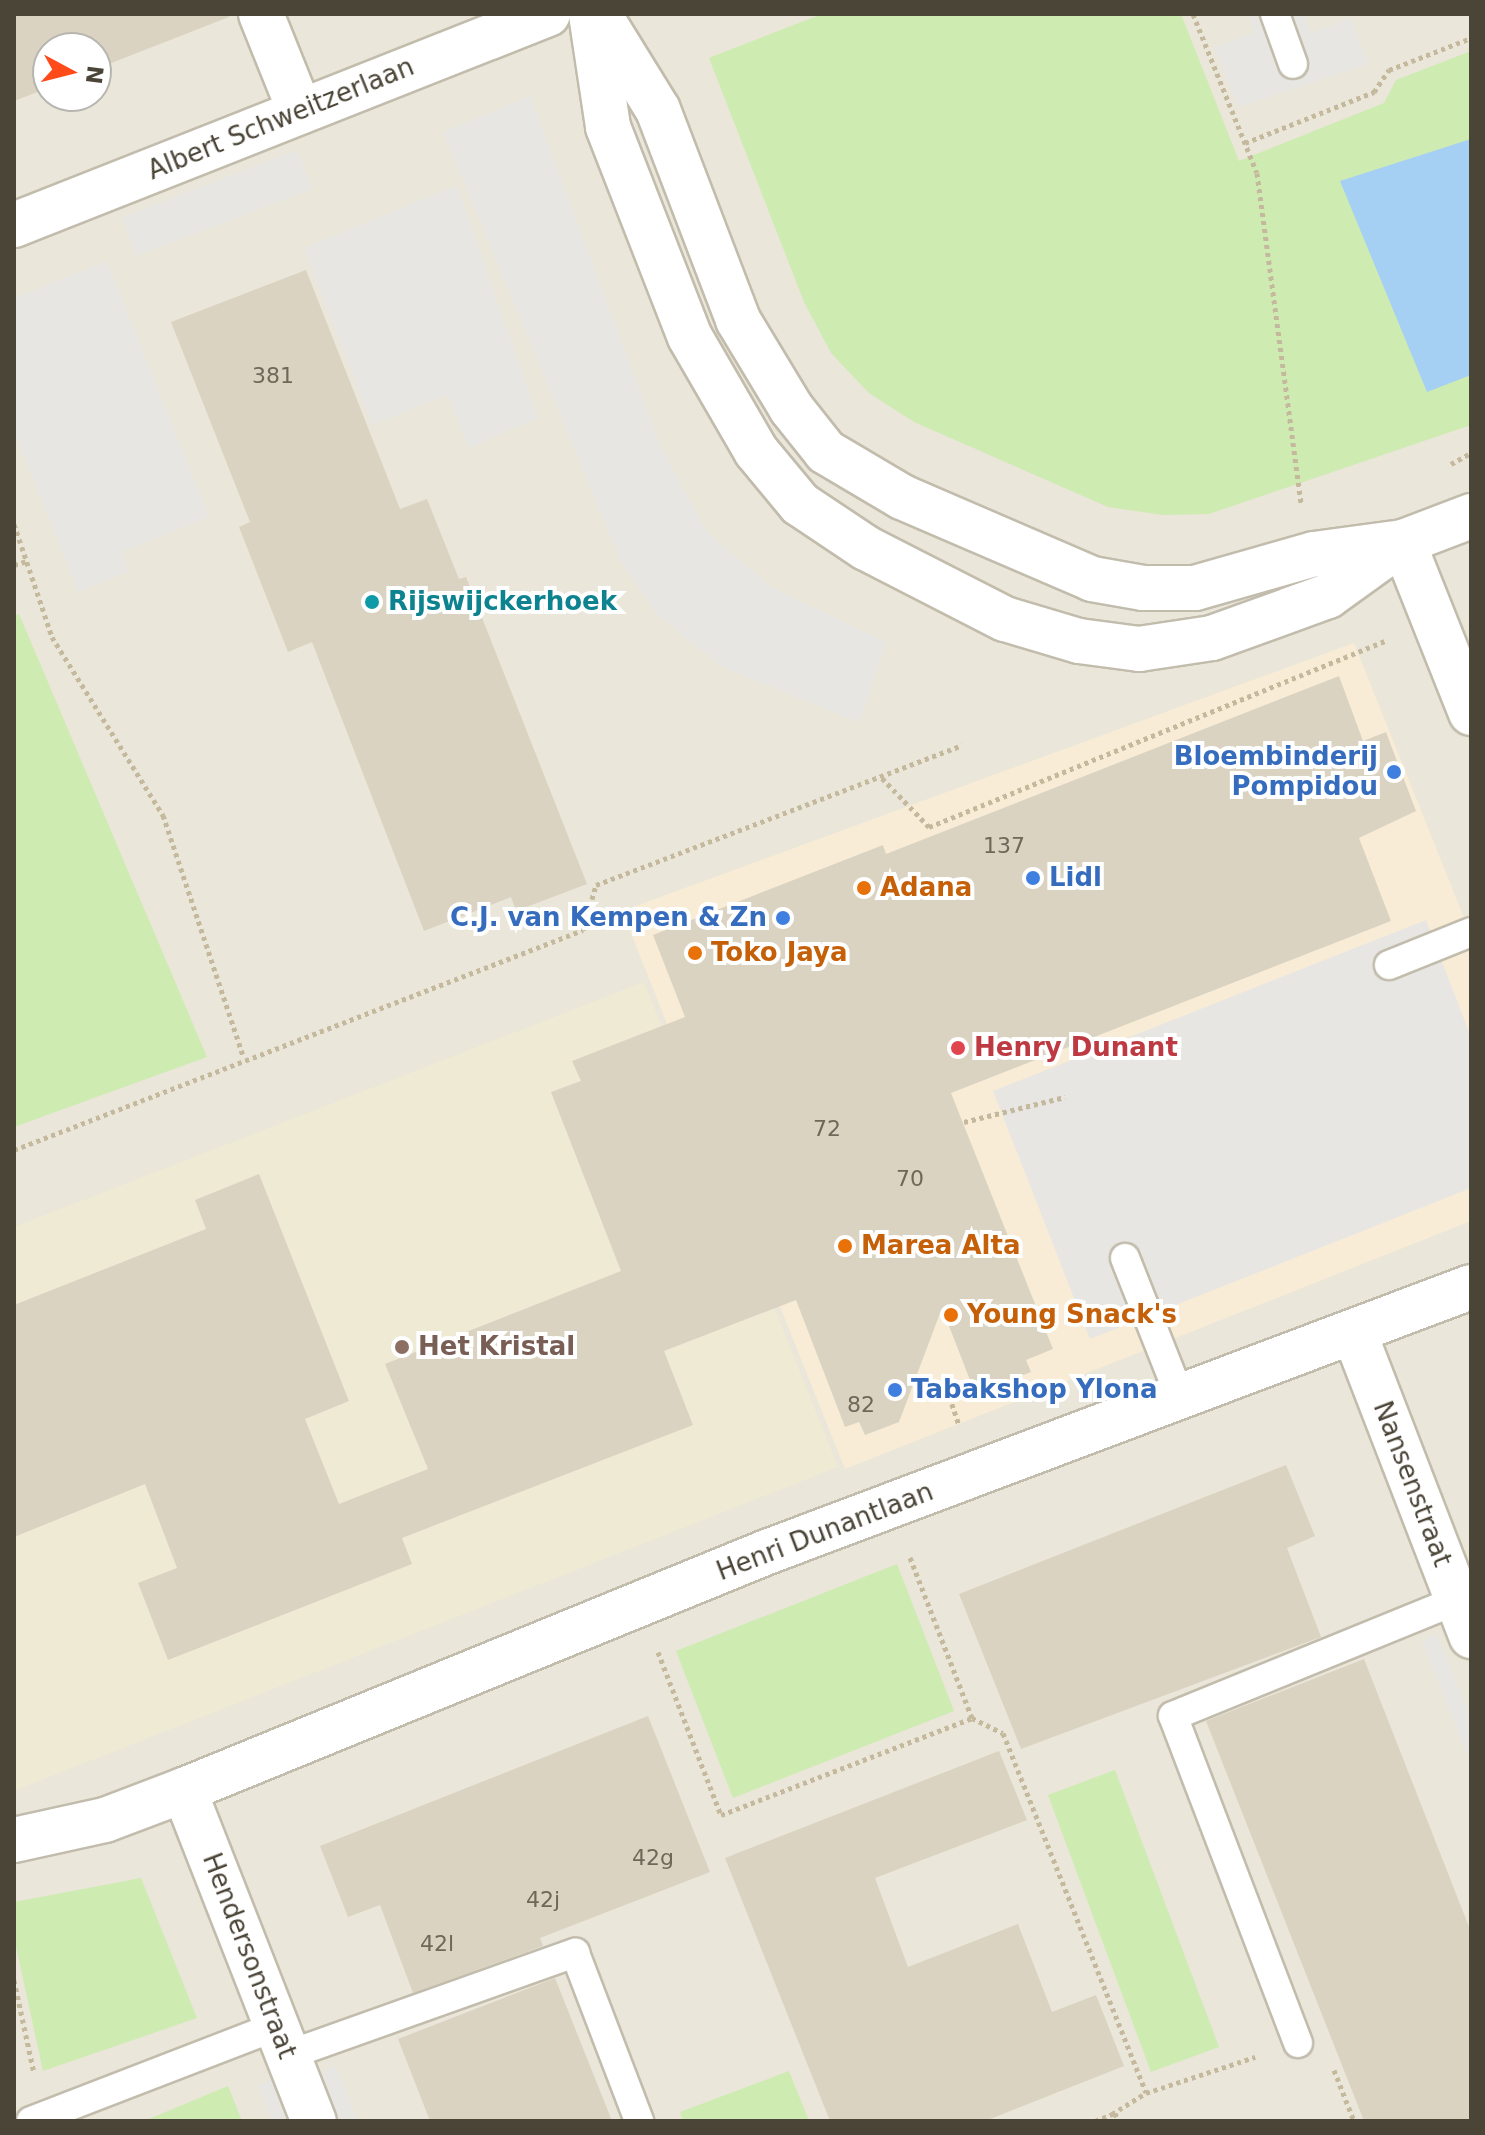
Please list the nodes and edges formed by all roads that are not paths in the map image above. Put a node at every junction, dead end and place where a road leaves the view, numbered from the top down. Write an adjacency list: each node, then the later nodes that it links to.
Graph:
1 (261, 14): 7 (street)
2 (548, 14): 7 (street, Albert Schweitzerlaan)
3 (591, 14): 10 (street)
4 (599, 14): 10 (street)
5 (1275, 14): 6 (lane)
6 (1293, 64)
7 (300, 111): 8 (street, Albert Schweitzerlaan)
8 (14, 225)
9 (1471, 516): 10 (street)
10 (1403, 542): 11 (street)
11 (1471, 713)
12 (1471, 932): 13 (lane)
13 (1389, 965)
14 (1125, 1258): 17 (lane)
15 (1471, 1287): 16 (street, Henri Dunantlaan)
16 (1354, 1332): 17 (street, Henri Dunantlaan); 18 (street, Nansenstraat)
17 (1180, 1397): 19 (street, Henri Dunantlaan)
18 (1466, 1610): 22 (lane)
19 (184, 1790): 20 (street, Henri Dunantlaan); 21 (street, Hendersonstraat)
20 (14, 1840)
21 (282, 2040): 23 (lane); 24 (street, Hendersonstraat); 25 (lane)
22 (1298, 2043)
23 (37, 2119)
24 (314, 2121)
25 (639, 2121)

